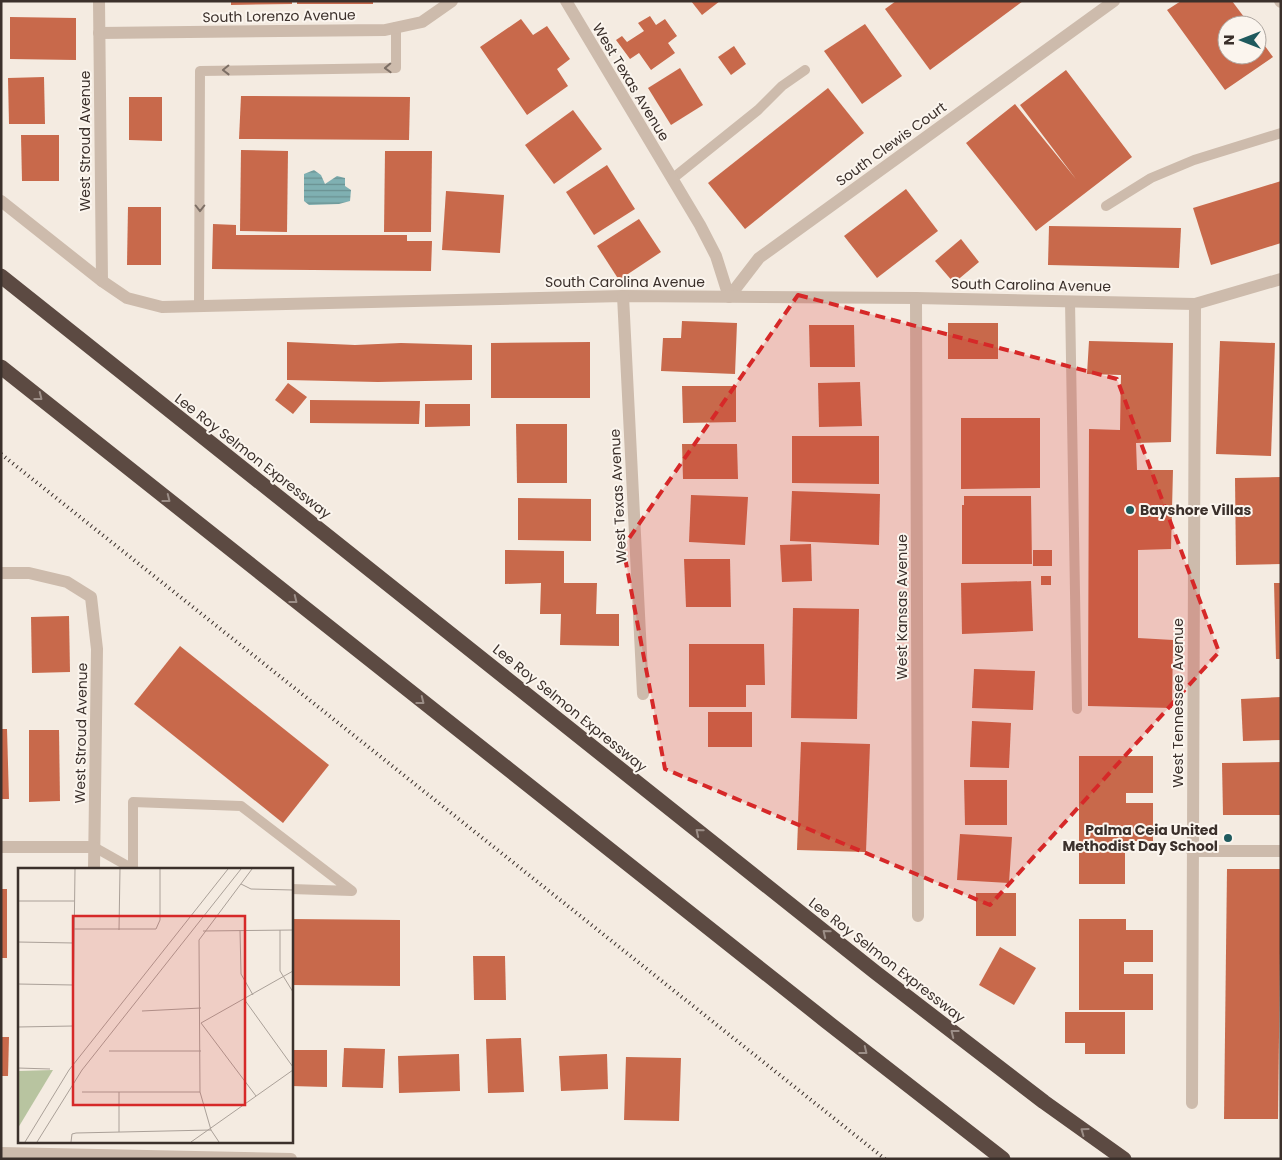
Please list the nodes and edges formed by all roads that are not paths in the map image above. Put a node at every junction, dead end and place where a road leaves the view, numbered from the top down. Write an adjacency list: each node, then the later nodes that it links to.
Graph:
1 (100, 1): 6 (street, West Stroud Avenue)
2 (452, 1): 5 (street, South Lorenzo Avenue)
3 (1114, 1): 16 (street, South Clewis Court)
4 (567, 2): 9 (street, West Texas Avenue)
5 (396, 27): 6 (street, South Lorenzo Avenue); 20 (lane, one-way to 20)
6 (100, 33): 14 (street, West Stroud Avenue)
7 (805, 70): 9 (lane)
8 (1281, 133): 11 (lane)
9 (672, 179): 16 (street, West Texas Avenue)
10 (1, 200): 14 (street, South Carolina Avenue)
11 (1106, 206)
12 (1, 276): 40 (highway, Lee Roy Selmon Expressway, one-way to 12)
13 (1281, 279): 19 (street, South Carolina Avenue)
14 (102, 281): 20 (street, South Carolina Avenue)
15 (623, 296): 16 (street, South Carolina Avenue); 20 (street, South Carolina Avenue); 23 (street, West Texas Avenue)
16 (728, 297): 17 (street, South Carolina Avenue)
17 (916, 298): 18 (street, South Carolina Avenue); 33 (street, West Kansas Avenue)
18 (1070, 301): 19 (street, South Carolina Avenue); 24 (lane)
19 (1195, 304): 27 (street, West Tennessee Avenue)
20 (199, 305)
21 (1, 367): 39 (highway, one-way to 39)
22 (1, 573): 26 (street, West Stroud Avenue)
23 (643, 694)
24 (1077, 709)
25 (1, 847): 26 (street)
26 (94, 847): 29 (street, West Stroud Avenue); 30 (lane)
27 (1192, 851): 28 (street); 34 (street, West Tennessee Avenue)
28 (1281, 851)
29 (94, 868)
30 (131, 868)
31 (133, 868): 32 (lane)
32 (292, 889)
33 (918, 916)
34 (1192, 1103)
35 (93, 1148): 36 (street); 37 (street)
36 (1, 1153)
37 (185, 1157): 38 (street)
38 (291, 1159)
39 (1003, 1159)
40 (1124, 1159)

